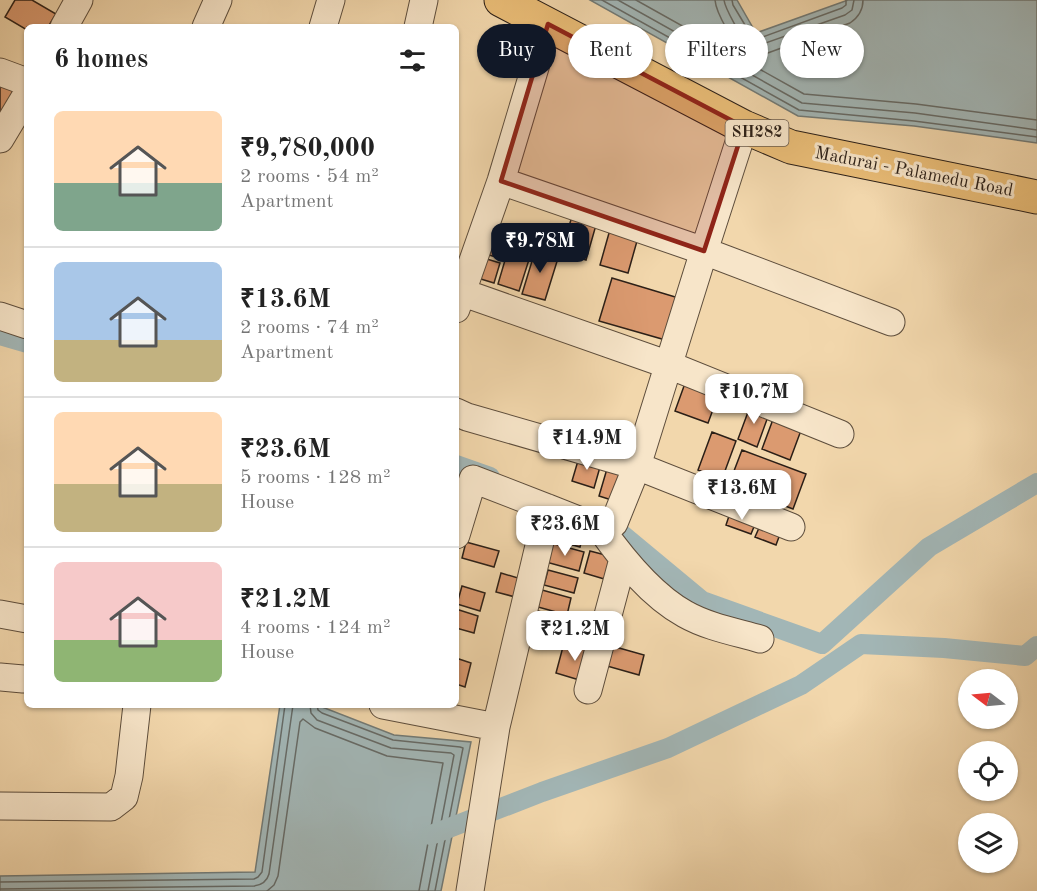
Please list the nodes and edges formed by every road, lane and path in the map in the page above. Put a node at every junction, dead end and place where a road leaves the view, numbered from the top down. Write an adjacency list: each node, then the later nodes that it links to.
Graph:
1 (79, 0): 6 (street)
2 (218, 0): 7 (street)
3 (331, 0): 8 (street)
4 (424, 0): 9 (street)
5 (501, 0): 10 (main road, Madurai - Palamedu Road / SH282)
6 (66, 24)
7 (207, 24)
8 (324, 24)
9 (419, 24)
10 (548, 24)
11 (556, 28): 16 (main road, Madurai - Palamedu Road / SH282)
12 (0, 72): 14 (street)
13 (532, 78): 18 (street)
14 (24, 81)
15 (24, 99): 17 (street)
16 (744, 127): 19 (main road, Madurai - Palamedu Road / SH282); 20 (street)
17 (0, 139)
18 (501, 182): 20 (street); 21 (street)
19 (1037, 197)
20 (704, 251): 23 (street); 25 (street)
21 (459, 301): 25 (street)
22 (0, 316): 24 (street)
23 (891, 322)
24 (24, 324)
25 (669, 365): 27 (street); 28 (street)
26 (459, 413): 28 (street)
27 (840, 434)
28 (637, 466): 32 (street); 33 (street)
29 (464, 477): 30 (street); 31 (street)
30 (548, 508): 32 (street); 43 (street)
31 (459, 513)
32 (608, 526): 34 (street)
33 (791, 527)
34 (622, 559): 37 (street); 40 (street)
35 (0, 614): 36 (street)
36 (24, 618)
37 (760, 639)
38 (0, 677): 39 (street)
39 (24, 679)
40 (588, 690)
41 (137, 708): 44 (street)
42 (406, 708): 43 (street)
43 (496, 727): 45 (street)
44 (0, 806)
45 (470, 891)

